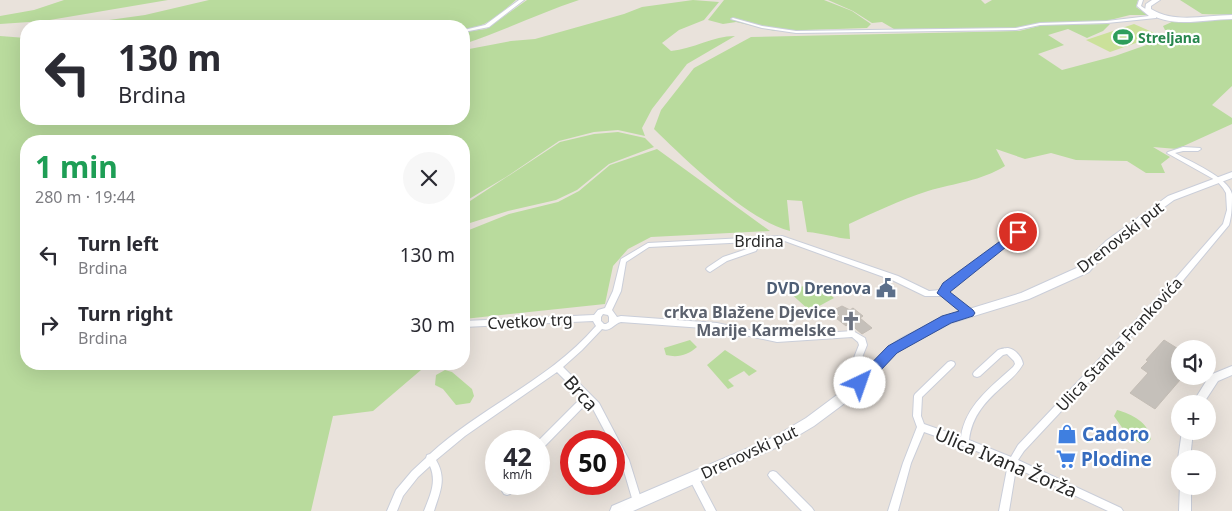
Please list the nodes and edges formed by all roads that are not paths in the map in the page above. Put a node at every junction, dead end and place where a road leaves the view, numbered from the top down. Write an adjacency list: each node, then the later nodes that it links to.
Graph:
1 (522, 0): 7 (street)
2 (1141, 0): 4 (street)
3 (1157, 0): 4 (main road)
4 (1156, 16): 5 (main road); 6 (street)
5 (1232, 17)
6 (733, 19)
7 (470, 30)
8 (1198, 149): 10 (street)
9 (1232, 175): 10 (main road, Drenovski put)
10 (1219, 180): 16 (main road, Drenovski put); 32 (street, Ulica Stanka Frankovića)
11 (1018, 232): 14 (street)
12 (752, 239): 13 (street); 14 (street, Brdina); 15 (street, Brdina)
13 (710, 269)
14 (943, 293): 16 (street, Brdina)
15 (607, 312): 17 (street, Cvetkov trg); 18 (street)
16 (969, 313): 25 (main road, Drenovski put)
17 (595, 318): 19 (street, Cvetkov trg); 20 (street, Cvetkov trg)
18 (614, 321): 20 (street); 25 (street)
19 (470, 324)
20 (600, 326): 22 (street, Brca)
21 (951, 364): 28 (street)
22 (557, 367): 27 (street, Brca); 31 (street, Brca)
23 (1232, 370): 26 (street)
24 (977, 374): 30 (street)
25 (860, 383): 34 (main road, Drenovski put)
26 (1203, 395)
27 (587, 398): 29 (street); 36 (street, Brca)
28 (922, 427): 30 (street, Ulica Ivana Žorža); 42 (street)
29 (550, 435)
30 (965, 442): 32 (street, Ulica Ivana Žorža)
31 (430, 458): 37 (street, Brca); 38 (street)
32 (1013, 462): 43 (street, Ulica Stanka Frankovića); 44 (street, Ulica Ivana Žorža)
33 (773, 475): 41 (street)
34 (694, 478): 36 (main road, Drenovski put); 40 (street)
35 (1185, 495): 45 (street)
36 (637, 502): 39 (main road, Drenovski put)
37 (392, 511)
38 (430, 511)
39 (617, 511)
40 (711, 511)
41 (809, 511)
42 (893, 511)
43 (1004, 511)
44 (1118, 511)
45 (1185, 511)

